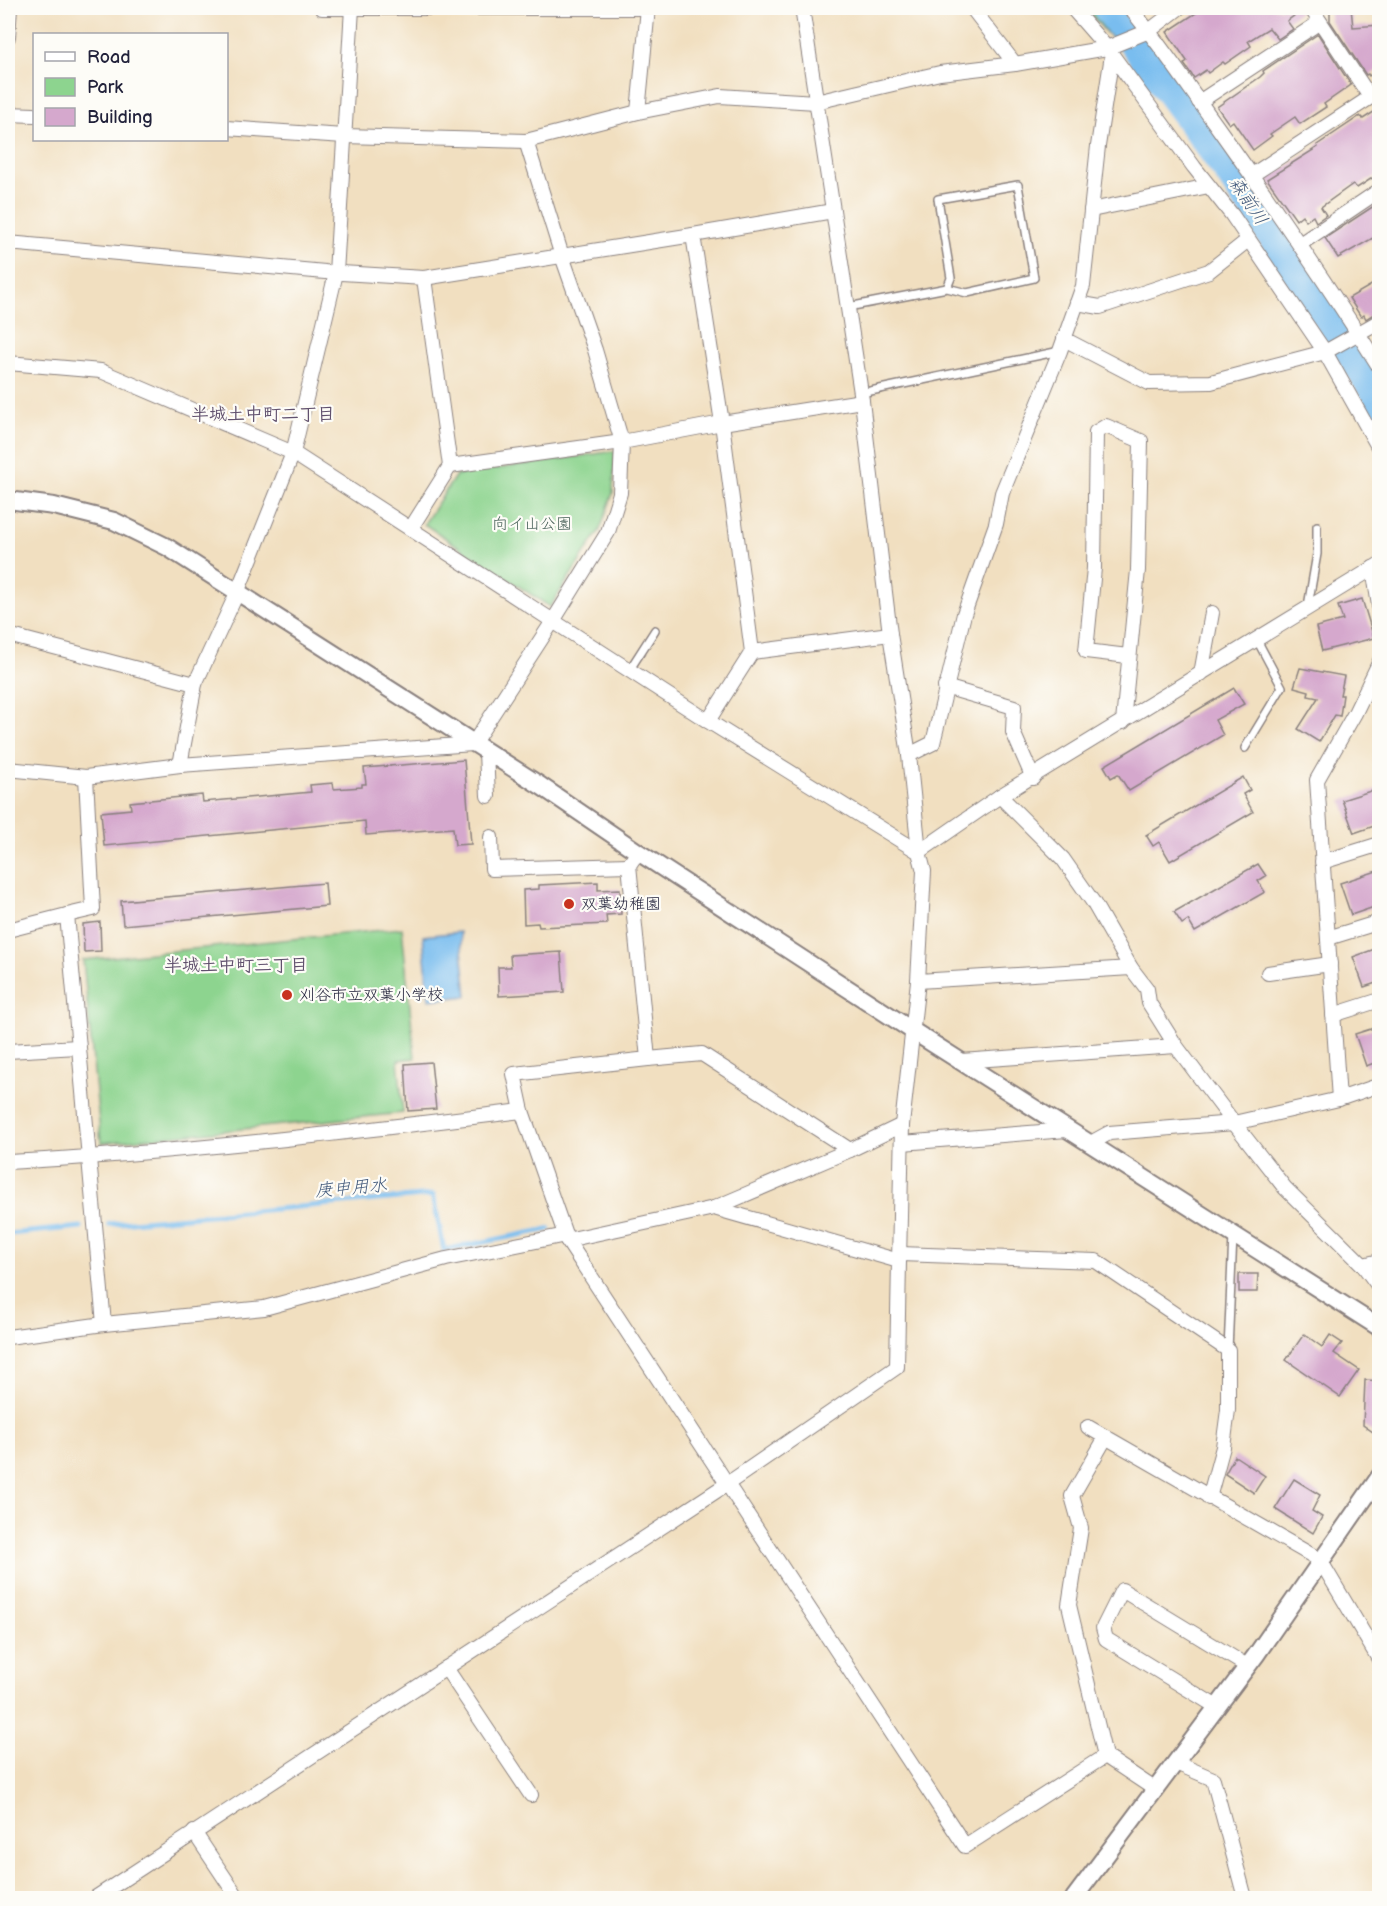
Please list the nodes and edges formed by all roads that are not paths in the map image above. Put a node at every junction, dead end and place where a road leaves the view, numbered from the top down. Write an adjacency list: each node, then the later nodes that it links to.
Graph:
1 (10, 8): 12 (street)
2 (322, 8): 3 (street)
3 (352, 8): 18 (street); 22 (street)
4 (802, 8): 16 (street)
5 (972, 8): 14 (street)
6 (1072, 8): 13 (street)
7 (1130, 8): 11 (street)
8 (1179, 8): 11 (street)
9 (1311, 8): 10 (street)
10 (1320, 22): 15 (street); 17 (street)
11 (1149, 31): 13 (street); 17 (street)
12 (8, 37)
13 (1109, 51): 14 (street); 25 (street); 27 (street)
14 (1015, 64): 16 (street)
15 (1375, 94): 24 (street)
16 (816, 102): 18 (street); 28 (street)
17 (1199, 102): 24 (street)
18 (639, 111): 23 (street)
19 (8, 114): 20 (street)
20 (33, 115)
21 (228, 128): 22 (street)
22 (344, 136): 23 (street); 34 (street)
23 (526, 141): 33 (street)
24 (1252, 175): 32 (street)
25 (1209, 186): 27 (street); 30 (street)
26 (1380, 190): 32 (street)
27 (1091, 210): 37 (street)
28 (833, 211): 29 (street); 38 (street)
29 (693, 236): 33 (street); 46 (street)
30 (1248, 240): 37 (street); 42 (street)
31 (8, 243): 34 (street)
32 (1300, 244): 40 (street)
33 (562, 256): 35 (street); 47 (street)
34 (336, 273): 35 (street); 49 (street)
35 (424, 278): 50 (street)
36 (947, 288): 36 (lane); 38 (lane)
37 (1077, 303): 41 (street)
38 (848, 306): 45 (street)
39 (1380, 321): 40 (street)
40 (1359, 334): 42 (street); 44 (street)
41 (1062, 345): 42 (street); 45 (lane); 70 (street)
42 (1325, 352): 48 (street)
43 (8, 363): 49 (street)
44 (1380, 368)
45 (862, 397): 46 (street); 61 (street)
46 (722, 423): 47 (street); 64 (street)
47 (622, 442): 50 (street); 59 (street)
48 (1380, 450)
49 (293, 453): 53 (street); 55 (street)
50 (450, 466): 53 (street)
51 (8, 500): 55 (street)
52 (1317, 526): 56 (lane)
53 (411, 528): 59 (street)
54 (1376, 566): 56 (street); 57 (street)
55 (237, 592): 69 (street); 73 (street)
56 (1307, 608): 63 (street)
57 (1380, 612)
58 (1212, 613): 68 (street)
59 (553, 621): 67 (street); 73 (street)
60 (656, 630): 67 (lane)
61 (890, 633): 64 (street); 75 (street)
62 (8, 636): 69 (street)
63 (1257, 639): 68 (street); 74 (lane)
64 (752, 652): 71 (street)
65 (1128, 656): 65 (street); 72 (street)
66 (1380, 661): 86 (street)
67 (630, 669): 71 (street)
68 (1201, 674): 72 (street)
69 (195, 684): 76 (street)
70 (945, 687): 75 (street); 79 (street)
71 (708, 721): 84 (street)
72 (1123, 722): 79 (street)
73 (479, 748): 76 (street); 80 (street); 85 (street)
74 (1245, 748)
75 (909, 755): 84 (street)
76 (180, 765): 78 (street)
77 (8, 769): 78 (street)
78 (86, 777): 87 (street)
79 (1033, 778): 81 (street)
80 (488, 796)
81 (1000, 796): 84 (street); 92 (street)
82 (491, 837): 85 (street)
83 (1380, 844): 86 (street)
84 (920, 852): 94 (street)
85 (634, 858): 97 (street); 101 (street)
86 (1322, 862): 90 (street)
87 (67, 915): 89 (street); 99 (street)
88 (1380, 922): 90 (street)
89 (8, 930)
90 (1328, 938): 91 (street)
91 (1330, 964): 93 (street); 96 (street)
92 (1131, 968): 94 (street); 98 (street)
93 (1268, 973)
94 (918, 981): 97 (street)
95 (1380, 1000): 96 (street)
96 (1333, 1015): 104 (street)
97 (913, 1031): 102 (street); 107 (street)
98 (1176, 1046): 102 (street); 106 (street)
99 (78, 1047): 100 (street); 112 (street)
100 (8, 1051)
101 (648, 1059): 105 (street); 111 (street)
102 (961, 1061): 108 (street)
103 (1380, 1085): 104 (street)
104 (1340, 1099): 106 (street)
105 (522, 1111): 112 (street); 116 (street)
106 (1234, 1123): 110 (street); 119 (street)
107 (902, 1125): 109 (street); 111 (street)
108 (1067, 1130): 109 (street); 110 (street)
109 (902, 1143): 117 (street)
110 (1089, 1144): 115 (street)
111 (850, 1150): 114 (street)
112 (89, 1158): 113 (street); 121 (street)
113 (8, 1162)
114 (714, 1209): 116 (street); 117 (street)
115 (1233, 1236): 122 (street); 124 (lane)
116 (566, 1237): 121 (street); 128 (street)
117 (900, 1258): 124 (street); 128 (street)
118 (1380, 1262): 119 (street)
119 (1363, 1265): 120 (street)
120 (1380, 1288)
121 (104, 1324): 123 (street)
122 (1379, 1326)
123 (8, 1337)
124 (1228, 1350): 129 (street)
125 (1088, 1427): 126 (street)
126 (1106, 1437): 129 (street); 135 (street)
127 (1380, 1476): 130 (street)
128 (727, 1484): 133 (street); 135 (street)
129 (1209, 1498): 130 (street)
130 (1320, 1560): 131 (street); 132 (street)
131 (1380, 1661)
132 (1247, 1666): 134 (street); 134 (street)
133 (446, 1668): 138 (street); 139 (street)
134 (1217, 1707): 136 (street)
135 (1105, 1756): 137 (street)
136 (1176, 1763): 137 (street); 143 (street)
137 (1156, 1790): 142 (street)
138 (531, 1795)
139 (194, 1832): 140 (street); 141 (street)
140 (95, 1899)
141 (238, 1899)
142 (1074, 1899)
143 (1245, 1899)

